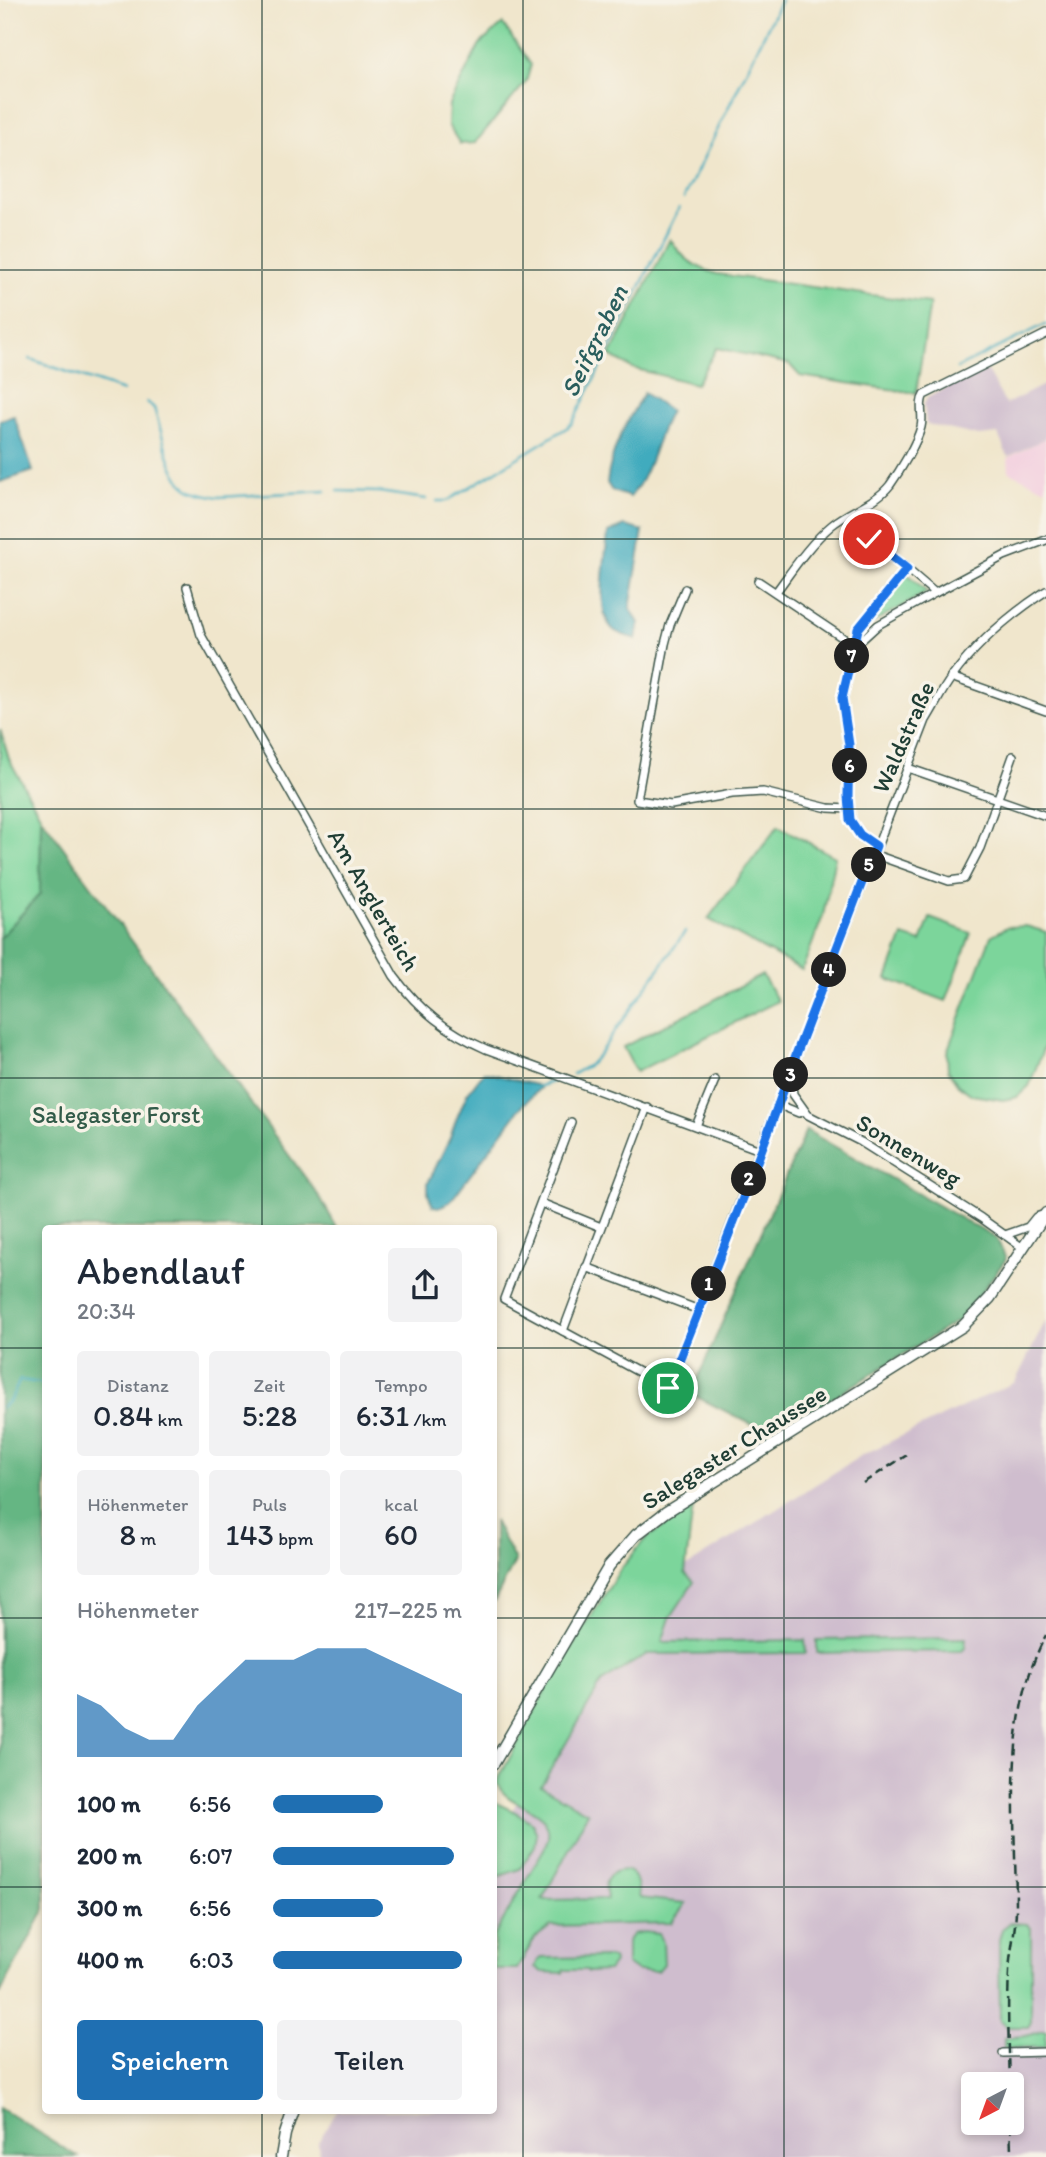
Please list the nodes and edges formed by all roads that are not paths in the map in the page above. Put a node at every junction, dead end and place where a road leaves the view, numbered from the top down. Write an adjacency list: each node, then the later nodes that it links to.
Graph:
1 (1046, 334): 2 (street)
2 (850, 515): 4 (street); 9 (street)
3 (1046, 540): 10 (street)
4 (907, 569): 10 (street); 11 (street)
5 (758, 580): 9 (street)
6 (187, 587): 23 (street, Am Anglerteich)
7 (685, 589): 17 (street)
8 (1046, 591): 12 (street, Waldstraße)
9 (776, 592): 11 (street)
10 (935, 593): 11 (street)
11 (855, 646): 17 (street)
12 (951, 677): 13 (street); 15 (street, Waldstraße)
13 (1046, 711)
14 (1013, 756): 16 (street)
15 (908, 768): 16 (street); 19 (street, Waldstraße)
16 (997, 799): 18 (street); 19 (street)
17 (849, 809): 19 (street)
18 (1046, 816)
19 (874, 850): 20 (street, Waldstraße)
20 (790, 1076): 22 (street, Waldstraße); 24 (street)
21 (715, 1080): 26 (street)
22 (777, 1104): 24 (street, Sonnenweg); 27 (street, Waldstraße)
23 (647, 1107): 26 (street, Am Anglerteich); 30 (street)
24 (804, 1111): 31 (street, Sonnenweg)
25 (571, 1122): 28 (street)
26 (696, 1126): 27 (street, Am Anglerteich)
27 (760, 1150): 34 (street, Waldstraße)
28 (541, 1203): 30 (street); 35 (street)
29 (1046, 1214): 31 (street); 32 (main road, Salegaster Chaussee)
30 (601, 1227): 33 (street)
31 (1005, 1235): 32 (street, Sonnenweg)
32 (1023, 1248): 36 (main road, Salegaster Chaussee)
33 (586, 1267): 34 (street); 35 (street)
34 (699, 1310): 35 (street, Waldstraße)
35 (563, 1331)
36 (497, 1758)
37 (1046, 2052): 38 (street)
38 (1005, 2053)
39 (292, 2114): 40 (main road)
40 (281, 2157)

